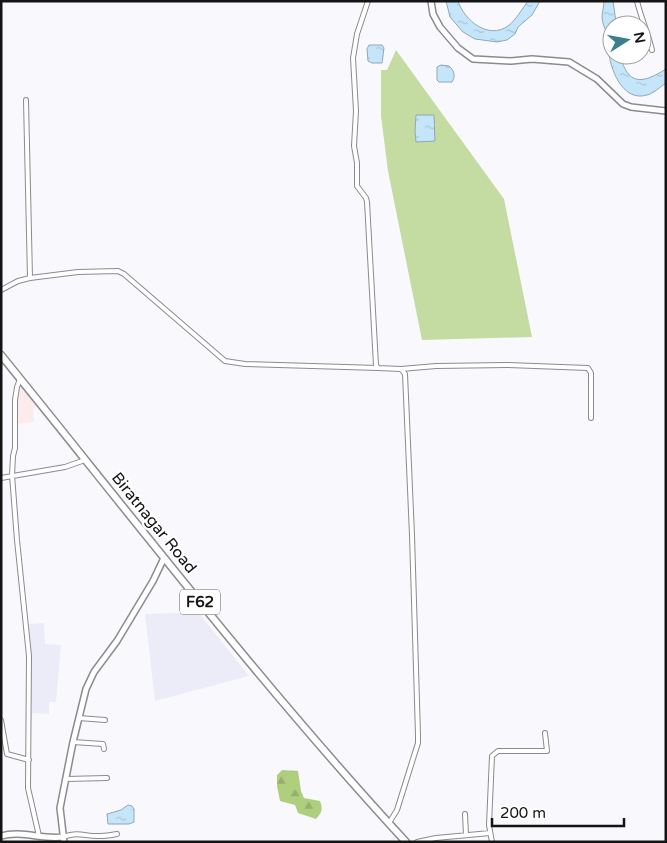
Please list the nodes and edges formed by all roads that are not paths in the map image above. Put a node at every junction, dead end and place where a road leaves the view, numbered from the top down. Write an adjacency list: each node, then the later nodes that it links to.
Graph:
1 (368, 1): 10 (street)
2 (432, 1): 6 (street)
3 (637, 1): 4 (street)
4 (640, 15)
5 (26, 100): 7 (street)
6 (666, 111)
7 (30, 278): 8 (street); 10 (street)
8 (1, 290)
9 (1, 356): 12 (main road, Biratnagar Road / F62)
10 (378, 368): 11 (street)
11 (401, 369): 13 (street); 28 (street)
12 (20, 379): 14 (main road, Biratnagar Road / F62); 15 (street)
13 (591, 418)
14 (85, 460): 15 (street); 17 (main road, Biratnagar Road / F62)
15 (12, 475): 16 (street); 24 (street)
16 (1, 478)
17 (164, 558): 18 (street); 28 (main road, Biratnagar Road / F62)
18 (79, 718): 20 (street); 22 (street)
19 (1, 720): 24 (street)
20 (105, 720)
21 (545, 733): 29 (street)
22 (73, 742): 23 (street); 25 (street)
23 (104, 748)
24 (29, 760): 33 (street)
25 (66, 778): 26 (street); 34 (street)
26 (107, 778)
27 (465, 814): 31 (street)
28 (389, 823): 35 (main road, Biratnagar Road / F62)
29 (490, 833): 31 (street); 38 (street)
30 (117, 834): 34 (street)
31 (464, 835): 36 (street); 37 (street)
32 (1, 836): 33 (street)
33 (39, 836): 34 (street)
34 (64, 839)
35 (406, 842)
36 (417, 842)
37 (462, 842)
38 (492, 842)

